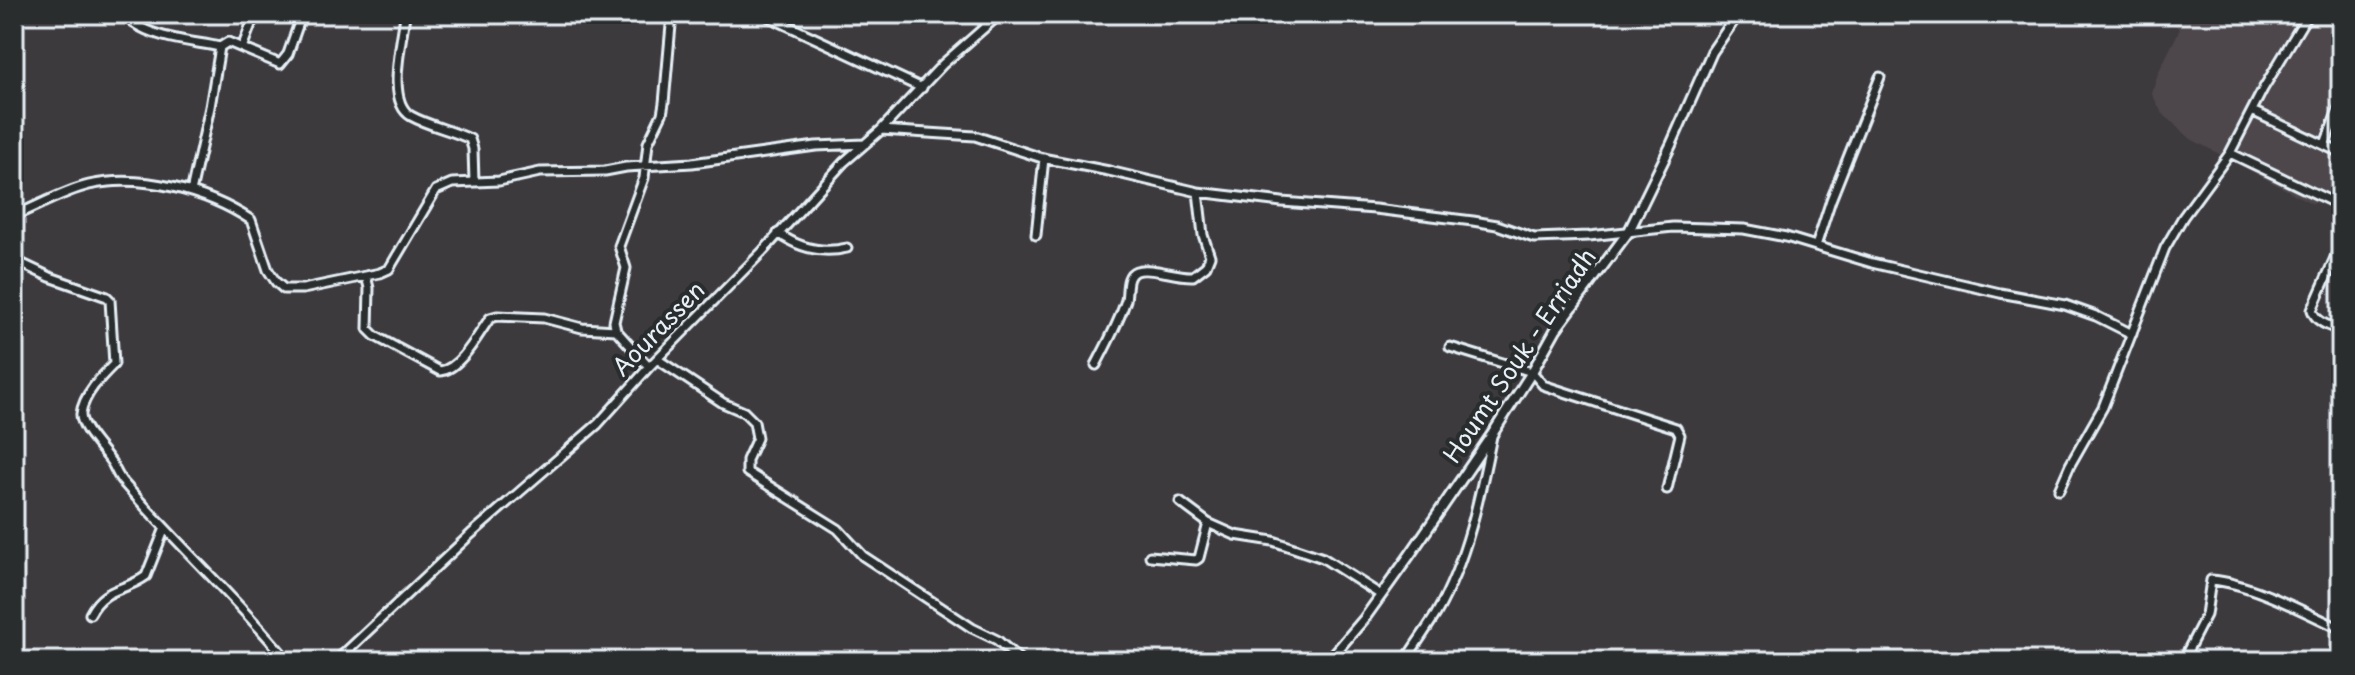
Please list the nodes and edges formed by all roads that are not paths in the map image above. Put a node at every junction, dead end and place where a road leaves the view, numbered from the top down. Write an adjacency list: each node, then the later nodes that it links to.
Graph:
1 (255, 14): 11 (street)
2 (302, 14): 11 (street)
3 (405, 14): 23 (street)
4 (672, 14): 22 (street)
5 (763, 14): 13 (street)
6 (1000, 14): 13 (street, Aourassen)
7 (1738, 14): 28 (street, Houmt Souk - Erriadh)
8 (2308, 14): 15 (street)
9 (132, 22): 10 (street)
10 (220, 47): 11 (street); 24 (street)
11 (242, 48)
12 (1880, 77): 32 (street)
13 (922, 88): 16 (street, Aourassen)
14 (2341, 102): 18 (street)
15 (2252, 111): 18 (street); 19 (street)
16 (881, 130): 17 (street, Aourassen); 21 (street)
17 (865, 144): 22 (street); 29 (street, Aourassen)
18 (2325, 144): 20 (street)
19 (2230, 153): 26 (street); 38 (street)
20 (2341, 153)
21 (1044, 158): 25 (street); 30 (street)
22 (645, 168): 23 (street); 36 (street)
23 (474, 182): 35 (street)
24 (191, 192): 27 (street); 35 (street)
25 (1198, 192): 28 (street); 41 (street)
26 (2341, 206)
27 (14, 216)
28 (1629, 231): 32 (street); 43 (street, Houmt Souk - Erriadh)
29 (778, 233): 33 (street); 40 (street, Aourassen)
30 (1036, 235)
31 (2341, 245): 37 (street)
32 (1816, 246): 38 (street)
33 (847, 248)
34 (14, 260): 49 (street)
35 (366, 276): 36 (street)
36 (616, 330): 42 (street)
37 (2341, 331)
38 (2132, 334): 46 (street)
39 (1450, 347): 43 (street)
40 (657, 359): 42 (street, Aourassen); 56 (street)
41 (1096, 365)
42 (649, 367): 55 (street, Aourassen)
43 (1532, 372): 44 (street, Houmt Souk - Erriadh); 45 (street)
44 (1493, 433): 51 (street, Houmt Souk - Erriadh); 58 (street)
45 (1667, 489)
46 (2059, 490)
47 (1180, 502): 48 (street)
48 (1208, 523): 50 (street); 51 (street)
49 (165, 528): 52 (street); 54 (street)
50 (1150, 556)
51 (1381, 595): 57 (street, Houmt Souk - Erriadh)
52 (90, 614)
53 (2341, 629): 59 (street)
54 (288, 661)
55 (336, 661)
56 (1021, 661)
57 (1328, 661)
58 (1405, 661)
59 (2195, 661)

